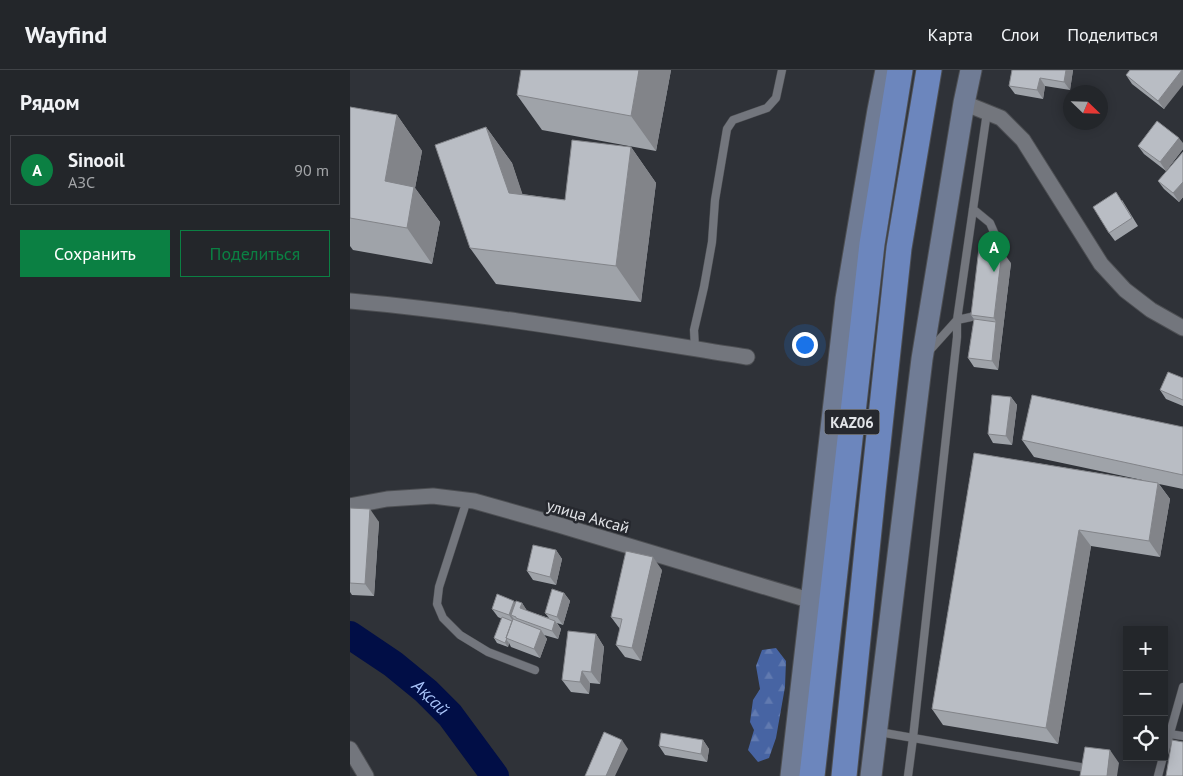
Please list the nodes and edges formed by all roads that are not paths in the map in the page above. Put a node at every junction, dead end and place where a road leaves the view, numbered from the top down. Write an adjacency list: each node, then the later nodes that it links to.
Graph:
1 (782, 70): 14 (lane)
2 (886, 70): 19 (main road)
3 (900, 70): 32 (highway, KАZ06)
4 (929, 70): 33 (highway, KАZ06)
5 (971, 70): 6 (main road)
6 (964, 103): 7 (street); 16 (main road)
7 (987, 112): 8 (lane); 13 (street)
8 (974, 209): 9 (lane); 12 (lane)
9 (1001, 262)
10 (350, 301): 14 (street)
11 (982, 311): 12 (lane)
12 (957, 320): 16 (lane); 25 (lane)
13 (1183, 328)
14 (694, 349): 15 (street)
15 (747, 357)
16 (922, 359): 22 (main road)
17 (467, 500): 18 (street, улица Аксай); 19 (street, улица Аксай); 20 (lane)
18 (350, 506)
19 (812, 601): 31 (main road)
20 (535, 670)
21 (1183, 687): 23 (lane)
22 (877, 732): 25 (lane); 34 (main road)
23 (1170, 734): 24 (lane); 26 (lane)
24 (1183, 736)
25 (913, 738): 29 (lane); 35 (lane)
26 (1168, 741)
27 (350, 750): 30 (street)
28 (1162, 761): 36 (lane)
29 (1080, 767)
30 (366, 776)
31 (791, 776)
32 (812, 776)
33 (844, 776)
34 (871, 776)
35 (908, 776)
36 (1158, 776)

